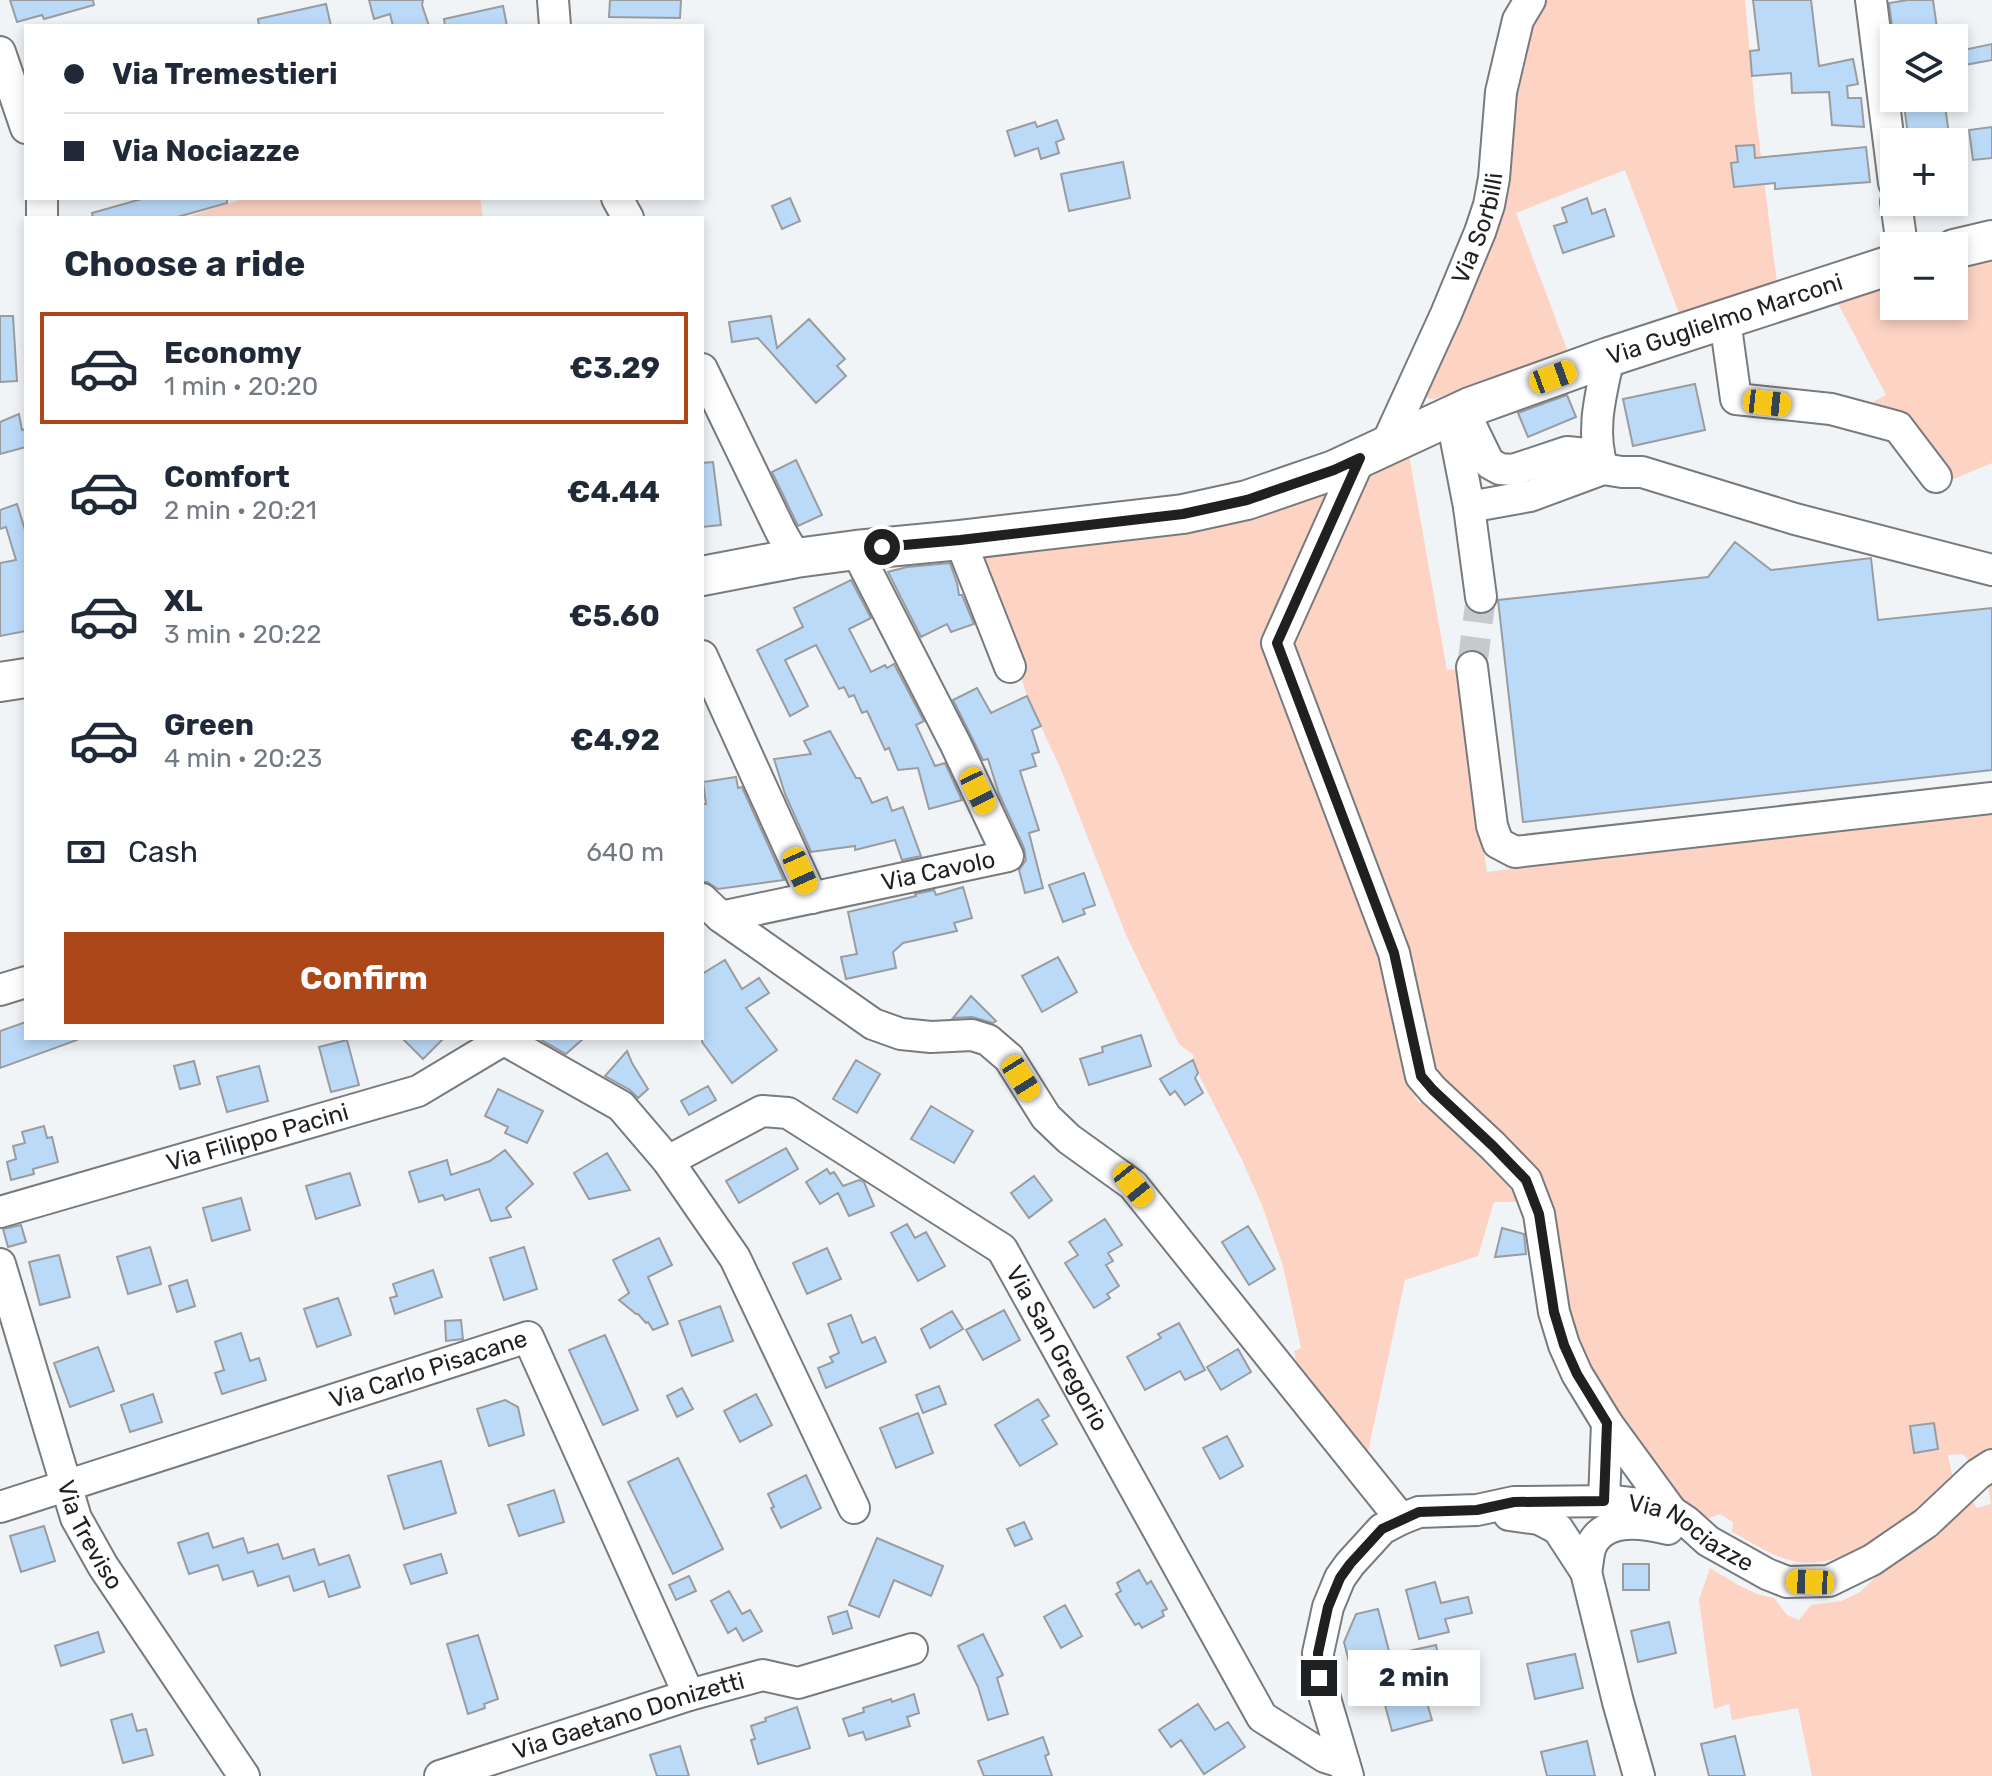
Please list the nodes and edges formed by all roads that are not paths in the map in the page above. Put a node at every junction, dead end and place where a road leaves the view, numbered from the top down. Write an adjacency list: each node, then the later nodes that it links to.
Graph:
1 (553, 0): 4 (street)
2 (1530, 0): 15 (street, Via Sorbilli)
3 (1871, 0): 7 (street)
4 (555, 24)
5 (0, 52): 6 (street)
6 (24, 122)
7 (1887, 128)
8 (1992, 240): 9 (main road)
9 (1968, 246)
10 (1880, 269): 11 (main road, Via Guglielmo Marconi)
11 (1725, 320): 12 (main road, Via Guglielmo Marconi); 17 (street)
12 (1609, 357): 14 (main road, Via Guglielmo Marconi); 16 (street)
13 (704, 373): 21 (street)
14 (1459, 411): 15 (main road, Via Guglielmo Marconi); 16 (street); 18 (street)
15 (1373, 452): 19 (main road, Via Guglielmo Marconi); 40 (street, Via Sorbilli)
16 (1600, 462): 18 (street); 22 (street)
17 (1936, 477)
18 (1469, 507): 24 (street)
19 (960, 540): 20 (main road, Via Guglielmo Marconi); 26 (street)
20 (856, 550): 21 (main road, Via Guglielmo Marconi); 31 (street, Via Cavolo)
21 (796, 558): 23 (main road, Via Guglielmo Marconi)
22 (1992, 570)
23 (704, 576)
24 (1481, 597)
25 (704, 660): 31 (street)
26 (1010, 667)
27 (1472, 667): 30 (street)
28 (24, 678): 29 (main road)
29 (0, 682)
30 (1992, 798)
31 (812, 898): 32 (street, Via Cavolo)
32 (712, 908): 48 (street)
33 (24, 983): 34 (street)
34 (0, 990)
35 (500, 1040): 38 (street, Via Filippo Pacini)
36 (504, 1040): 37 (street)
37 (668, 1161): 45 (street); 53 (street, Via San Gregorio)
38 (0, 1212)
39 (0, 1264): 42 (street, Via Treviso)
40 (1607, 1423): 43 (street); 47 (street, Via Sorbilli)
41 (1992, 1465): 49 (street, Via Nociazze)
42 (66, 1486): 44 (street, Via Carlo Pisacane); 52 (street, Via Carlo Pisacane); 54 (street, Via Treviso)
43 (1604, 1501): 46 (street, Via Nociazze); 47 (street, Via Nociazze)
44 (0, 1507)
45 (854, 1508)
46 (1477, 1510): 48 (street, Via Nociazze); 50 (street)
47 (1672, 1512): 49 (street, Via Nociazze)
48 (1401, 1519): 53 (street, Via Nociazze)
49 (1708, 1541): 50 (street)
50 (1586, 1572): 56 (street)
51 (912, 1649): 52 (street, Via Gaetano Donizetti)
52 (689, 1695): 55 (street, Via Gaetano Donizetti)
53 (1346, 1770)
54 (244, 1776)
55 (440, 1776)
56 (1639, 1776)

